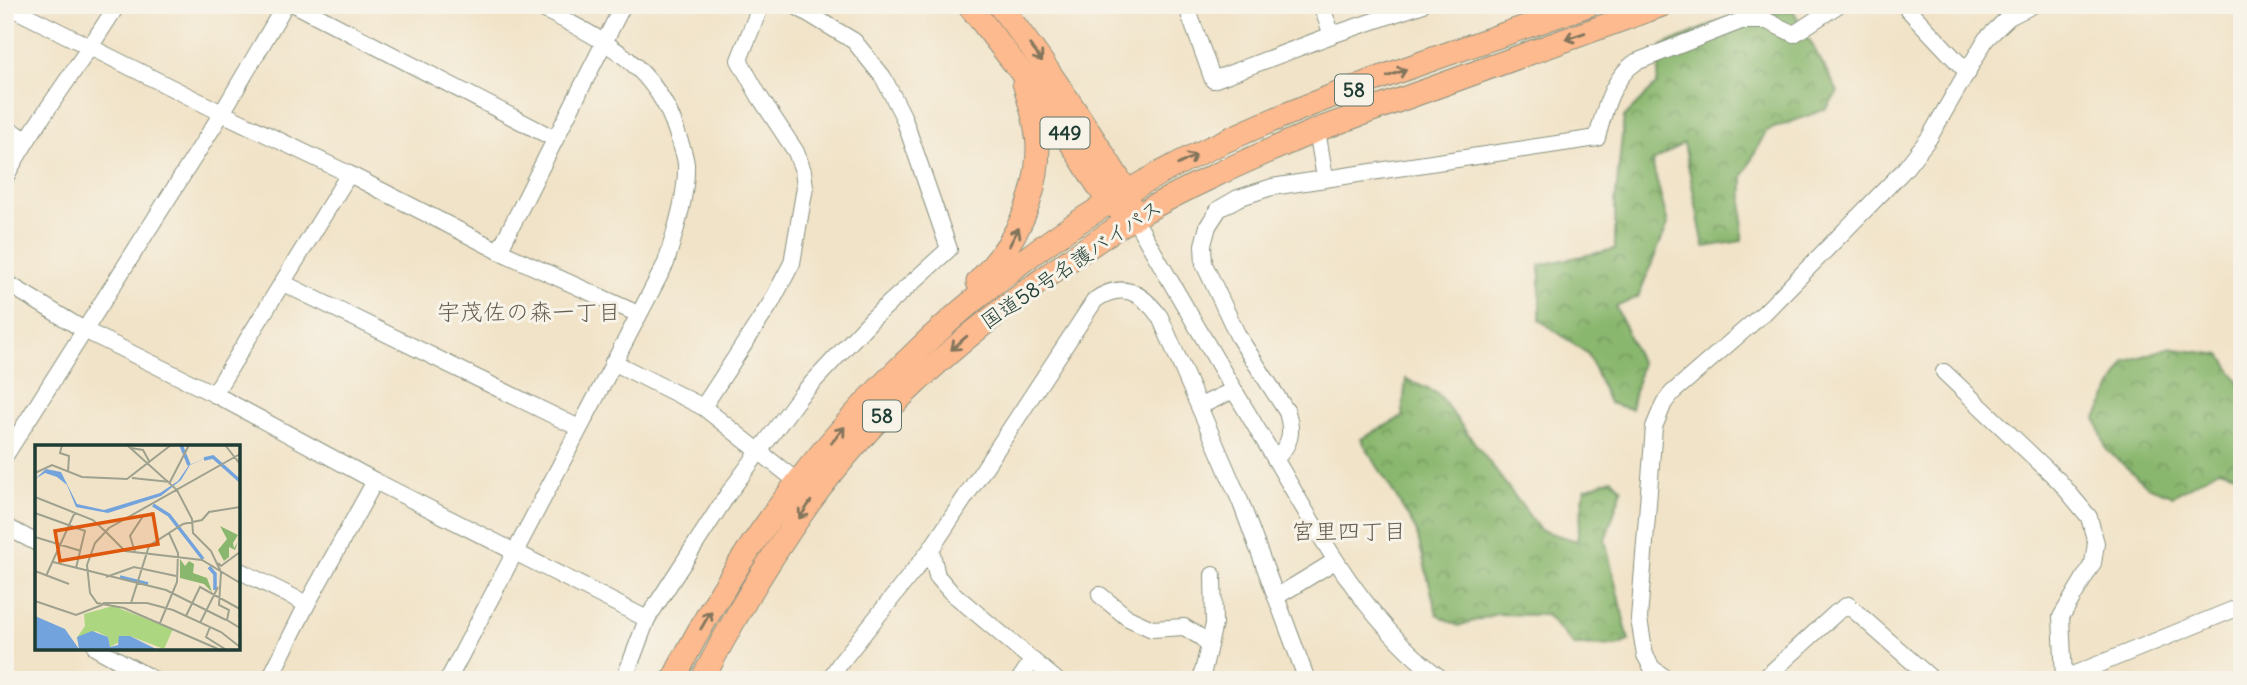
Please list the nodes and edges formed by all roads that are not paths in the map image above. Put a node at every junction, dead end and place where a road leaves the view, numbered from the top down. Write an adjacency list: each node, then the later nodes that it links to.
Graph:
1 (6, 5): 22 (street)
2 (117, 5): 22 (street)
3 (285, 5): 25 (street)
4 (296, 5): 29 (street)
5 (536, 5): 21 (street)
6 (623, 5): 21 (street)
7 (761, 5): 46 (street)
8 (794, 5): 48 (street)
9 (969, 5): 23 (highway, 449)
10 (999, 5): 33 (highway, 449, one-way to 33)
11 (1186, 5): 20 (street)
12 (1321, 5): 20 (street)
13 (1421, 5): 20 (street)
14 (1588, 5): 33 (highway, 国道58号名護バイパス / 58, one-way to 14)
15 (1662, 5): 27 (highway, 国道58号名護バイパス / 58, one-way to 27)
16 (1838, 5): 32 (street)
17 (1904, 5): 24 (street)
18 (2033, 5): 19 (street)
19 (2007, 11): 24 (street)
20 (1332, 35)
21 (605, 41): 29 (street); 39 (street)
22 (90, 48): 25 (street); 28 (street)
23 (1018, 66): 33 (highway, 449); 38 (highway, one-way to 23)
24 (1968, 73): 81 (street)
25 (222, 113): 30 (street); 40 (street)
26 (5, 128): 28 (street)
27 (1317, 130): 32 (street); 34 (highway, 国道58号名護バイパス / 58)
28 (26, 139): 31 (street)
29 (555, 139): 35 (street)
30 (349, 174): 35 (street); 37 (street)
31 (5, 178)
32 (1325, 178): 50 (street)
33 (1118, 198): 34 (highway, 449); 38 (highway, 国道58号名護バイパス / 58)
34 (1134, 218): 43 (street); 74 (highway, 国道58号名護バイパス / 58, one-way to 74)
35 (499, 251): 39 (street)
36 (5, 282): 40 (street)
37 (284, 283): 44 (street); 47 (street)
38 (961, 312): 52 (highway, 国道58号名護バイパス / 58, one-way to 38)
39 (638, 314): 41 (street)
40 (84, 330): 44 (street); 49 (street)
41 (613, 362): 46 (street); 47 (street)
42 (1944, 372): 68 (street)
43 (1234, 390): 45 (street); 50 (street)
44 (214, 394): 51 (street)
45 (1200, 405): 55 (street); 61 (street)
46 (702, 407): 48 (street)
47 (579, 428): 56 (street)
48 (758, 453): 52 (street); 64 (street)
49 (5, 456)
50 (1275, 459): 57 (street)
51 (375, 481): 56 (street); 62 (street)
52 (799, 483): 73 (highway, 国道58号名護バイパス / 58, one-way to 52)
53 (5, 526): 54 (street)
54 (35, 541)
55 (931, 549): 67 (street); 75 (street)
56 (514, 552): 64 (street); 71 (street)
57 (1335, 561): 61 (street); 80 (street)
58 (240, 571): 62 (street)
59 (1213, 575): 65 (street)
60 (1100, 595): 65 (street)
61 (1276, 597): 79 (street)
62 (307, 604): 70 (street)
63 (2242, 606): 68 (street)
64 (647, 619): 72 (street)
65 (1208, 645): 78 (street)
66 (100, 650): 69 (street)
67 (1032, 660): 76 (street); 77 (street)
68 (2064, 679)
69 (154, 680)
70 (269, 680)
71 (448, 680)
72 (624, 680)
73 (673, 680)
74 (702, 680)
75 (829, 680)
76 (1018, 680)
77 (1056, 680)
78 (1201, 680)
79 (1307, 680)
80 (1443, 680)
81 (1668, 680)
82 (1763, 680): 83 (street)
83 (1933, 680)

